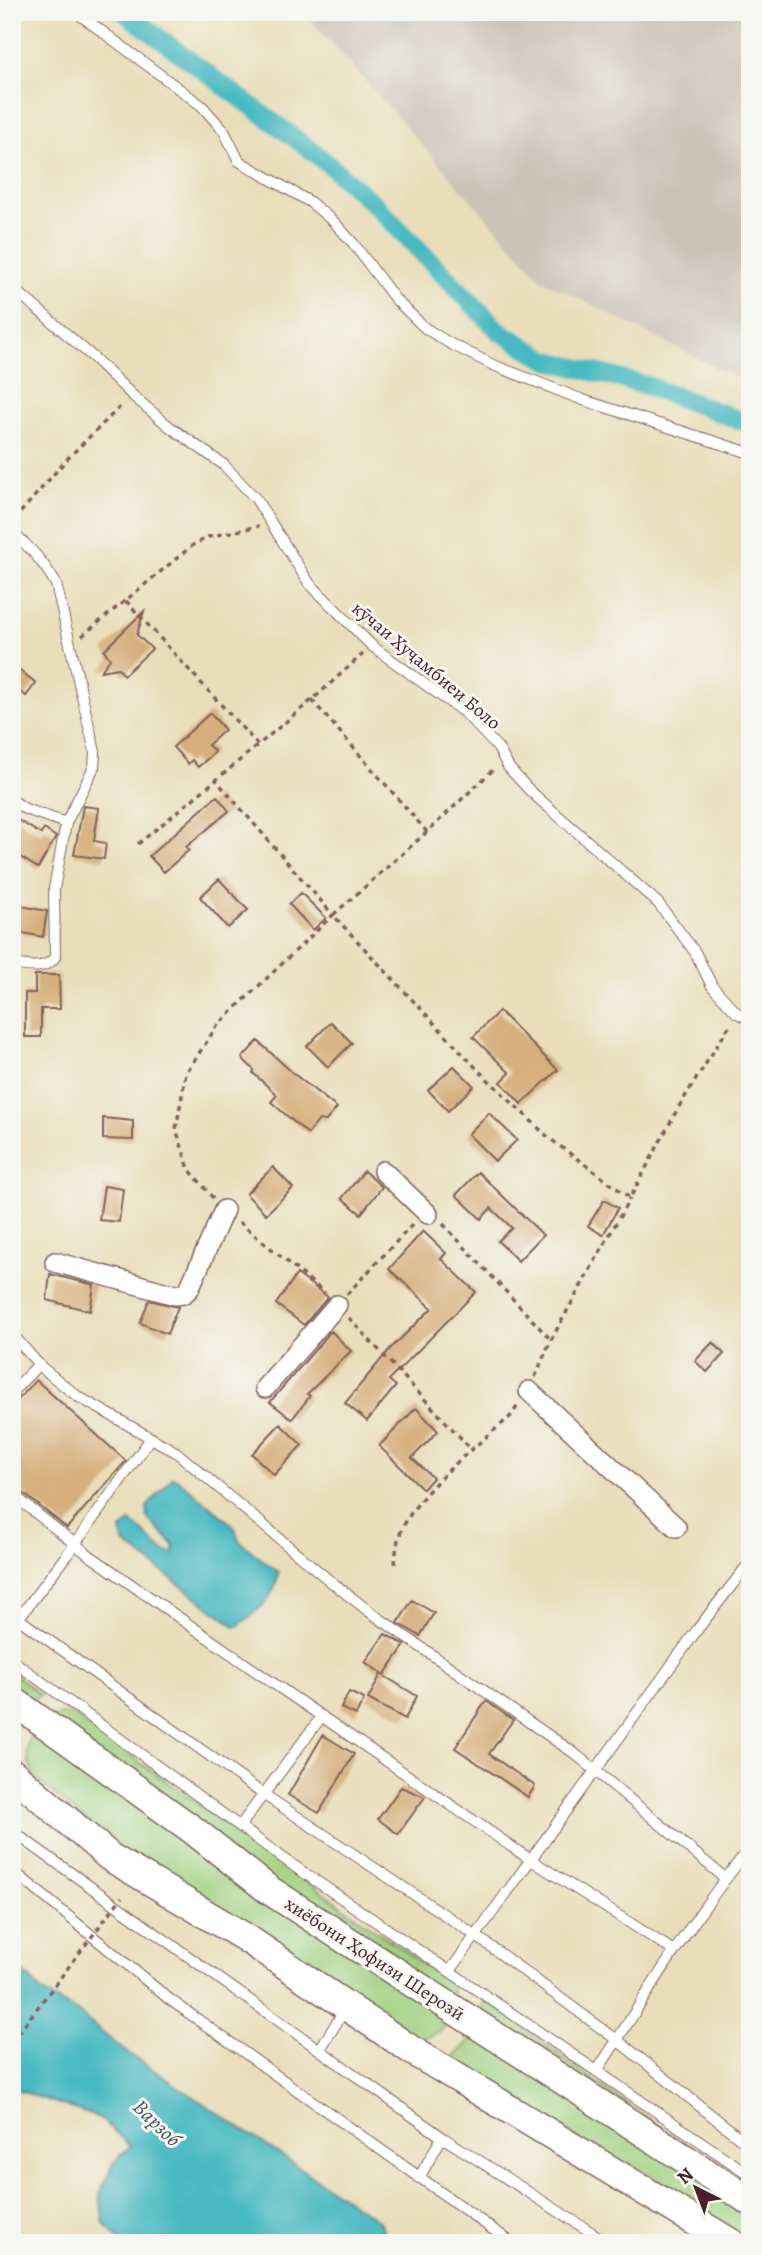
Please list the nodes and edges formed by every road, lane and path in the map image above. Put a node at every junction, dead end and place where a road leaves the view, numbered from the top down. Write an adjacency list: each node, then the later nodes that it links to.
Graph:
1 (76, 12): 4 (lane)
2 (12, 287): 3 (lane, кӯчаи Хуҷамбиеи Боло)
3 (132, 395): 5 (path); 6 (lane, кӯчаи Хуҷамбиеи Боло)
4 (750, 453)
5 (12, 522)
6 (271, 523): 8 (path); 10 (lane, кӯчаи Хуҷамбиеи Боло)
7 (12, 533): 9 (lane)
8 (126, 601): 9 (path); 12 (path)
9 (70, 645): 16 (lane)
10 (372, 646): 11 (path); 13 (lane, кӯчаи Хуҷамбиеи Боло)
11 (312, 700): 12 (path); 17 (path)
12 (258, 745): 14 (path)
13 (504, 759): 17 (path); 21 (lane, кӯчаи Хуҷамбиеи Боло)
14 (216, 780): 18 (path); 19 (path)
15 (12, 800): 16 (lane)
16 (66, 823): 20 (lane)
17 (427, 832): 19 (path)
18 (138, 844)
19 (333, 915): 21 (path); 24 (path)
20 (12, 964)
21 (737, 1013): 22 (lane, кӯчаи Хуҷамбиеи Боло)
22 (750, 1019)
23 (383, 1171): 25 (street)
24 (225, 1210): 26 (street); 27 (path)
25 (428, 1214): 27 (path); 29 (path)
26 (55, 1262)
27 (337, 1305): 31 (street); 35 (path)
28 (12, 1334): 30 (lane)
29 (551, 1340)
30 (39, 1364): 33 (lane); 34 (lane)
31 (265, 1388)
32 (529, 1391): 37 (street)
33 (12, 1392)
34 (151, 1438): 38 (lane); 44 (lane)
35 (472, 1450)
36 (12, 1494): 38 (lane)
37 (676, 1527)
38 (75, 1544): 40 (lane); 43 (lane)
39 (750, 1562): 44 (lane)
40 (14, 1620): 46 (lane)
41 (12, 1660): 47 (lane)
42 (12, 1700): 66 (main road, хиёбони Ҳофизи Шерозӣ)
43 (322, 1716): 46 (lane); 50 (lane)
44 (594, 1770): 50 (lane); 52 (lane)
45 (12, 1773): 57 (main road)
46 (262, 1794): 47 (lane); 54 (lane)
47 (240, 1826): 56 (lane)
48 (12, 1831): 60 (lane)
49 (750, 1848): 52 (lane)
50 (531, 1860): 54 (lane); 55 (lane)
51 (12, 1870): 65 (lane)
52 (725, 1878): 55 (lane)
53 (122, 1897): 59 (path, bridge)
54 (475, 1935): 56 (lane); 58 (lane)
55 (674, 1951): 58 (lane)
56 (450, 1971): 61 (lane)
57 (347, 2006): 60 (lane); 69 (main road)
58 (617, 2040): 61 (lane); 63 (lane)
59 (12, 2042)
60 (320, 2049): 62 (lane)
61 (597, 2071): 64 (lane)
62 (442, 2137): 65 (lane); 68 (lane)
63 (750, 2146)
64 (750, 2175)
65 (419, 2178): 67 (lane)
66 (750, 2201)
67 (512, 2243)
68 (608, 2243)
69 (731, 2243)

